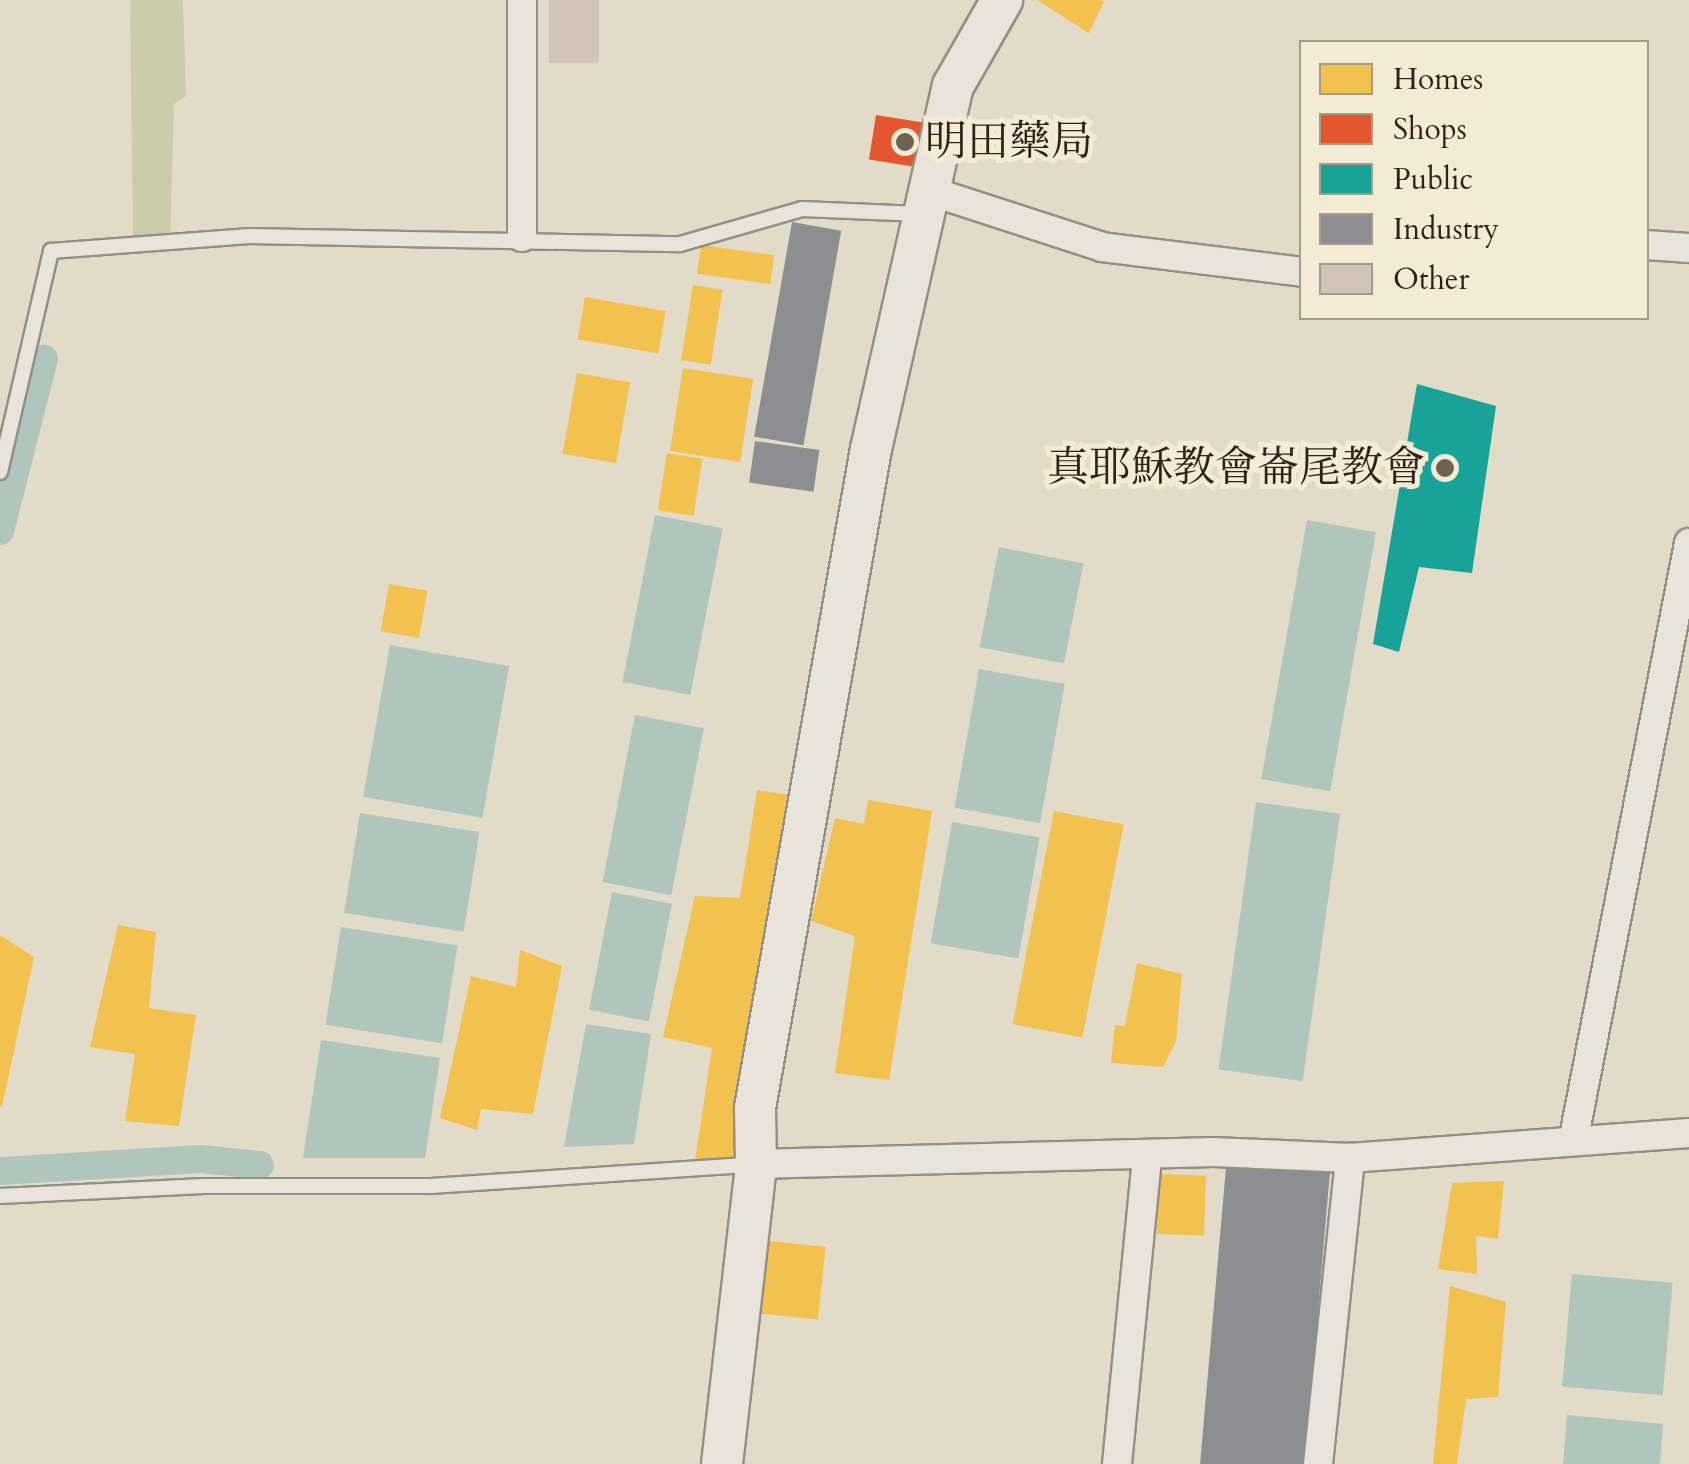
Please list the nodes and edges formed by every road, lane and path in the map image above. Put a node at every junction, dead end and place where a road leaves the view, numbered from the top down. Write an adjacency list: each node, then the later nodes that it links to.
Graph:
1 (522, 0): 4 (street)
2 (1002, 0): 3 (street)
3 (928, 202): 4 (lane); 7 (street); 14 (street)
4 (522, 237): 8 (lane)
5 (1649, 245): 6 (street)
6 (1689, 248)
7 (1299, 272)
8 (0, 472)
9 (1689, 544): 11 (street)
10 (1689, 1133): 11 (street)
11 (1574, 1137): 13 (street)
12 (1147, 1156): 13 (street); 14 (street); 17 (street)
13 (1350, 1158): 18 (street)
14 (756, 1164): 15 (lane); 16 (street)
15 (0, 1196)
16 (722, 1464)
17 (1117, 1464)
18 (1318, 1464)

